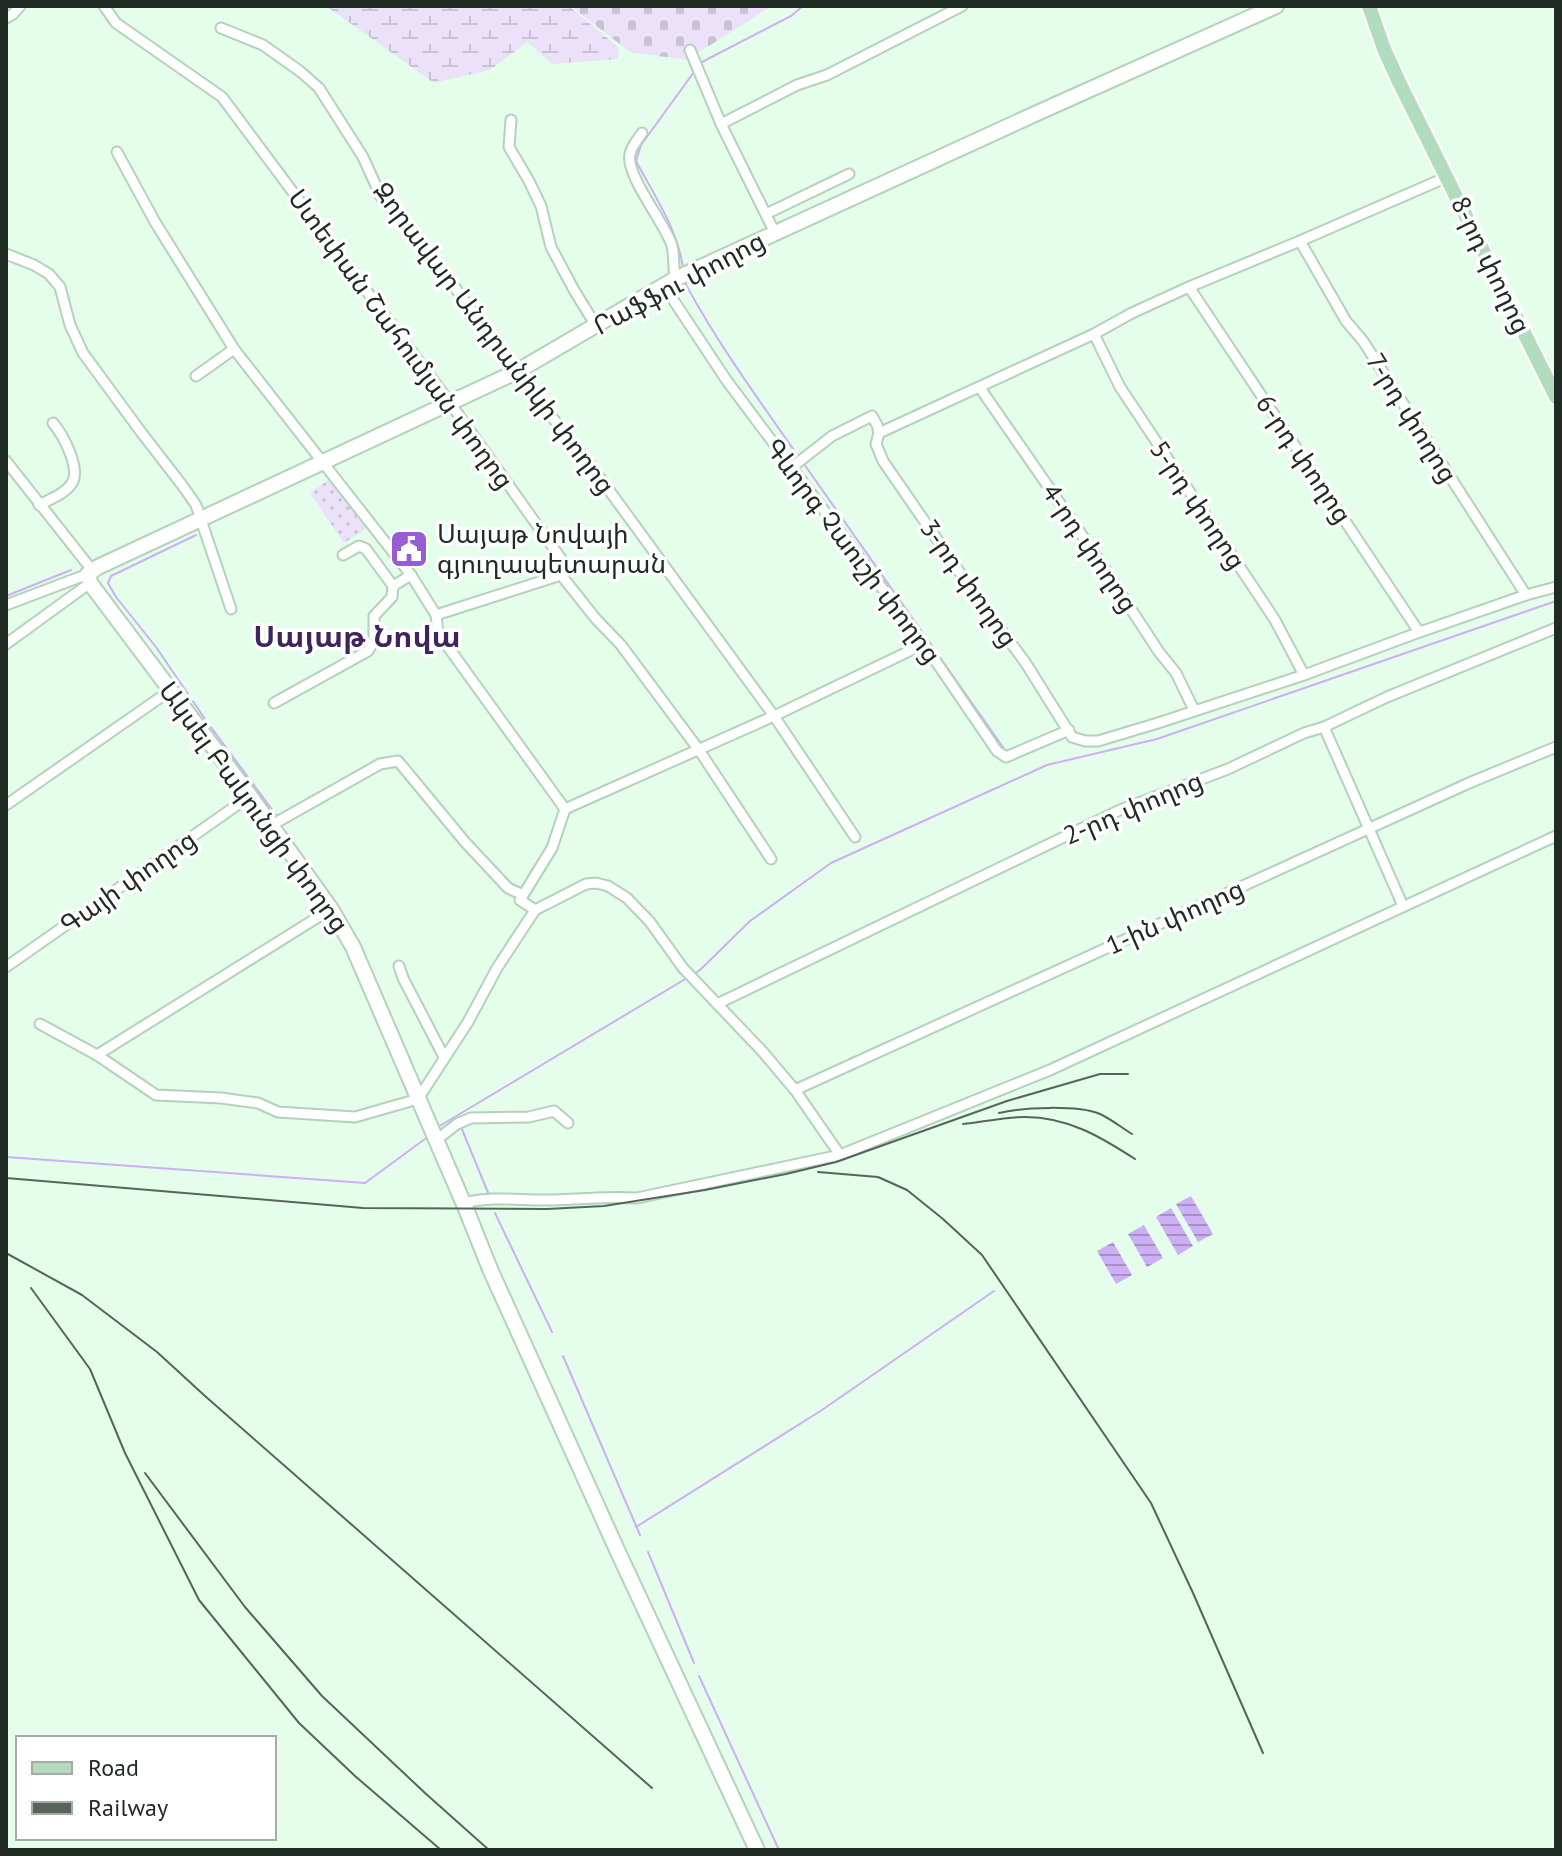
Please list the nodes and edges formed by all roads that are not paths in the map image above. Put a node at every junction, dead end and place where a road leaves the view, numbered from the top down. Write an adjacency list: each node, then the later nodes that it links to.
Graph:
1 (20, 6): 6 (street)
2 (104, 6): 28 (street, Ստեփան Շահումյան փողոց)
3 (962, 6): 10 (street)
4 (1276, 6): 16 (main road, Րաֆֆու փողոց)
5 (1369, 6): 14 (main road, 8-րդ փողոց)
6 (6, 18)
7 (221, 28): 24 (street, Զորավար Անդրանիկի փողոց)
8 (690, 50): 10 (street)
9 (511, 120): 21 (street)
10 (721, 124): 15 (street)
11 (642, 133): 19 (street)
12 (117, 152): 23 (street)
13 (849, 174): 15 (street)
14 (1447, 177): 17 (street); 27 (main road, 8-րդ փողոց)
15 (766, 214): 16 (street)
16 (775, 233): 19 (main road, Րաֆֆու փողոց)
17 (1300, 241): 20 (street); 42 (street, 7-րդ փողոց)
18 (6, 254): 35 (street)
19 (669, 283): 21 (main road, Րաֆֆու փողոց); 33 (street, Գևորգ Չաուշի փողոց)
20 (1189, 287): 22 (street); 47 (street, 6-րդ փողոց)
21 (596, 326): 24 (main road, Րաֆֆու փողոց)
22 (1094, 334): 26 (street); 50 (street, 5-րդ փողոց)
23 (234, 349): 25 (street); 32 (street)
24 (516, 372): 28 (main road, Րաֆֆու փողոց); 54 (street, Զորավար Անդրանիկի փողոց)
25 (196, 376)
26 (980, 388): 30 (street); 53 (street, 4-րդ փողոց)
27 (1556, 397)
28 (450, 403): 32 (main road, Րաֆֆու փողոց); 38 (street, Ստեփան Շահումյան փողոց)
29 (53, 423): 34 (street)
30 (879, 433): 33 (street); 56 (street, 3-րդ փողոց)
31 (6, 461): 34 (street)
32 (324, 462): 35 (main road, Րաֆֆու փողոց); 37 (street)
33 (791, 468): 49 (street, Գևորգ Չաուշի փողոց)
34 (39, 505): 39 (street)
35 (199, 519): 39 (main road, Րաֆֆու փողոց); 44 (street)
36 (343, 555): 40 (street)
37 (411, 575): 40 (street); 45 (street)
38 (561, 575): 45 (street); 58 (street, Ստեփան Շահումյան փողոց)
39 (89, 576): 43 (street, Րաֆֆու փողոց); 48 (street); 51 (main road, Ակսել Բակունցի փողոց)
40 (393, 586): 52 (street)
41 (1556, 587): 42 (street)
42 (1526, 595): 47 (street)
43 (6, 605)
44 (231, 609)
45 (436, 615): 61 (street)
46 (1556, 628): 55 (street, 2-րդ փողոց)
47 (1419, 632): 50 (street)
48 (6, 644)
49 (924, 644): 54 (street); 56 (street, Գևորգ Չաուշի փողոց)
50 (1304, 675): 53 (street)
51 (171, 690): 59 (main road, Ակսել Բակունցի փողոց); 60 (street)
52 (274, 703)
53 (1194, 710): 56 (street)
54 (774, 716): 58 (street); 65 (street, Զորավար Անդրանիկի փողոց)
55 (1324, 727): 63 (street); 73 (street, 2-րդ փողոց)
56 (1069, 730)
57 (1556, 747): 63 (street, 1-ին փողոց)
58 (699, 750): 61 (street); 66 (street, Ստեփան Շահումյան փողոց)
59 (250, 796): 62 (main road, Ակսել Բակունցի փողոց); 72 (street, Գայի փողոց)
60 (6, 805)
61 (565, 809): 67 (street)
62 (270, 826): 67 (street); 69 (main road, Ակսել Բակունցի փողոց)
63 (1370, 830): 68 (street); 77 (street, 1-ին փողոց)
64 (1556, 836): 68 (street)
65 (855, 837)
66 (771, 859)
67 (523, 895): 70 (street)
68 (1403, 906): 81 (street)
69 (331, 909): 75 (street); 78 (main road, Ակսել Բակունցի փողոց)
70 (535, 910): 73 (street); 76 (street)
71 (399, 966): 76 (street)
72 (6, 967)
73 (717, 1004): 77 (street)
74 (40, 1024): 75 (street)
75 (97, 1055): 78 (street)
76 (444, 1057): 78 (street)
77 (795, 1090): 81 (street)
78 (418, 1099): 80 (main road, Ակսել Բակունցի փողոց)
79 (568, 1123): 80 (street)
80 (435, 1141): 82 (main road, Ակսել Բակունցի փողոց)
81 (840, 1155): 82 (street)
82 (463, 1203): 83 (main road, Ակսել Բակունցի փողոց)
83 (757, 1850)

